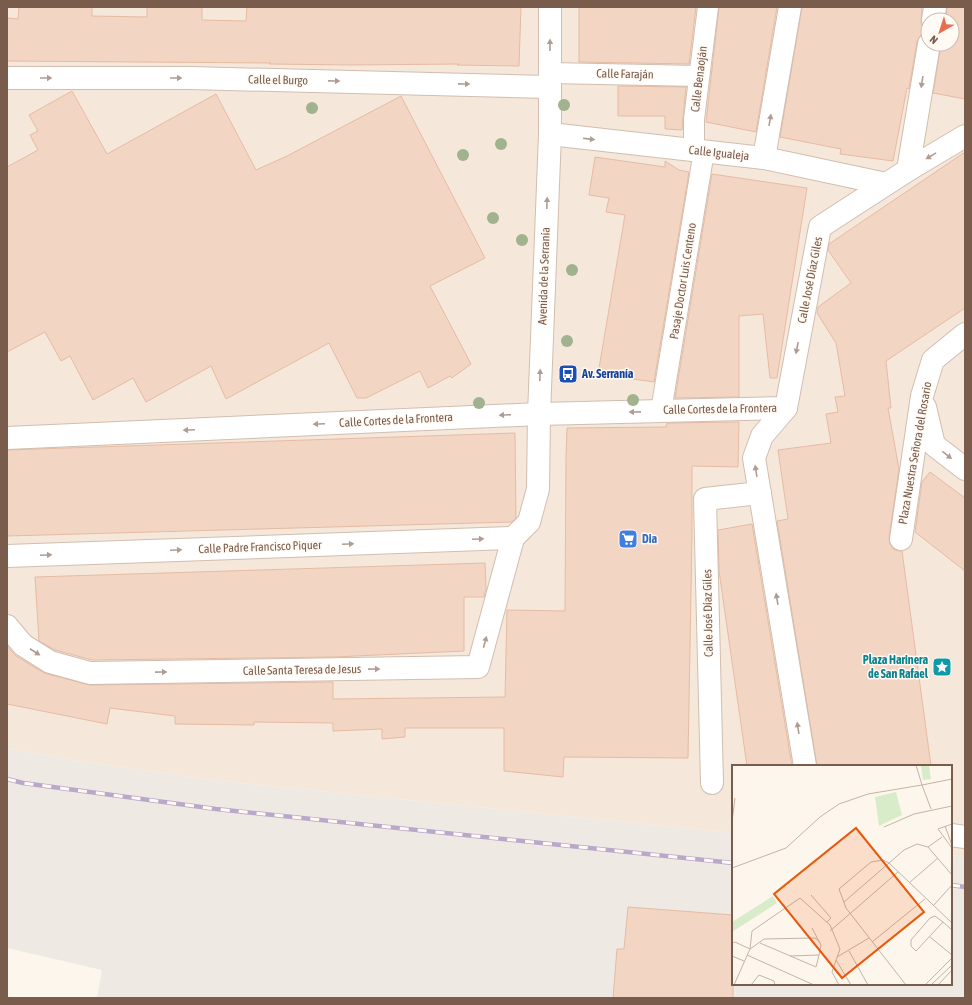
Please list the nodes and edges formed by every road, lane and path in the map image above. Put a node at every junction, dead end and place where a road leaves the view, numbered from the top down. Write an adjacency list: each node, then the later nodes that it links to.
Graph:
1 (550, 7): 7 (street, Avenida de la Serranía, one-way to 1)
2 (708, 7): 5 (street, Calle Benaoján)
3 (790, 7): 11 (street, one-way to 3)
4 (928, 52): 12 (street, one-way to 12)
5 (699, 76): 7 (street, Calle Faraján); 10 (street, Calle Benaoján)
6 (7, 78): 7 (street, Calle el Burgo, one-way to 7)
7 (550, 80): 8 (street, Avenida de la Serranía)
8 (550, 134): 10 (street, Calle Igualeja, one-way to 10); 18 (street, Avenida de la Serranía, one-way to 8)
9 (965, 136): 12 (street, Calle José Díaz Giles, one-way to 12)
10 (699, 151): 11 (street, Calle Igualeja); 17 (street, Pasaje Doctor Luis Centeno)
11 (764, 158): 13 (street, Calle Igualeja)
12 (908, 170): 13 (street, Calle José Díaz Giles)
13 (886, 184): 16 (street, Calle José Díaz Giles, one-way to 16)
14 (965, 334): 15 (street, Plaza Nuestra Señora del Rosario)
15 (922, 396): 20 (street, one-way to 20); 23 (street, Plaza Nuestra Señora del Rosario)
16 (786, 408): 17 (street, Calle Cortes de la Frontera); 21 (street, Calle José Díaz Giles, one-way to 16)
17 (661, 411): 18 (street, Calle Cortes de la Frontera, one-way to 18)
18 (539, 414): 19 (street, Calle Cortes de la Frontera, one-way to 19); 22 (street, Avenida de la Serranía)
19 (7, 438)
20 (965, 469)
21 (760, 492): 26 (street, Calle José Díaz Giles, one-way to 21); 27 (street, Calle José Díaz Giles)
22 (513, 538): 24 (street, Calle Padre Francisco Piquer, one-way to 22); 25 (street, Calle Santa Teresa de Jesus, one-way to 22)
23 (901, 539)
24 (7, 556)
25 (7, 626)
26 (805, 765)
27 (712, 783)
28 (952, 835): 29 (street)
29 (965, 836)

